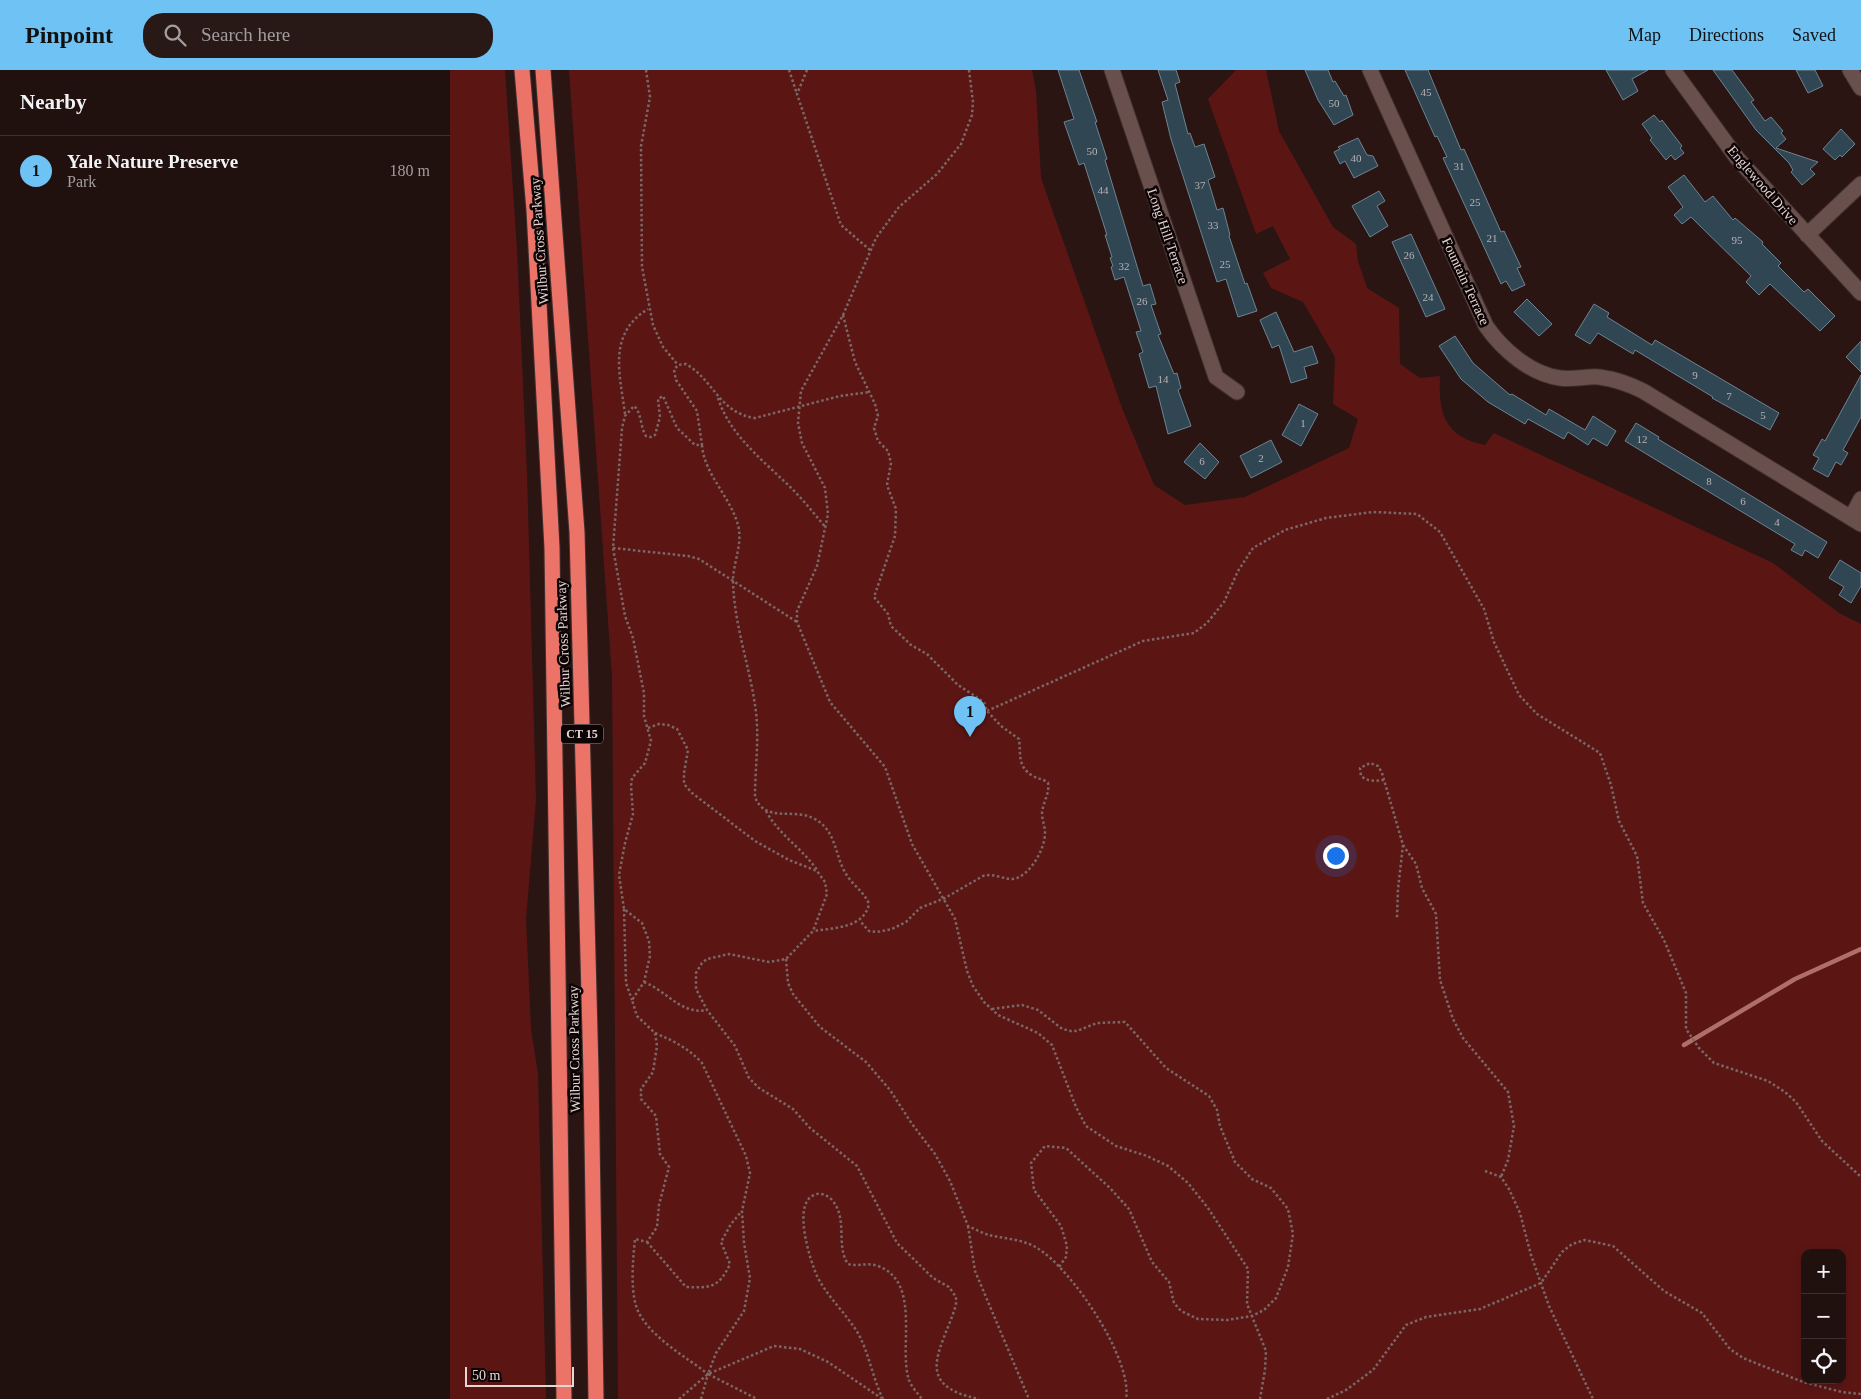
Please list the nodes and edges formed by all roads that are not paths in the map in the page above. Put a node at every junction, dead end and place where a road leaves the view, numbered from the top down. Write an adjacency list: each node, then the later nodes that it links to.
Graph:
1 (522, 70): 14 (highway, Wilbur Cross Parkway / CT 15)
2 (543, 70): 15 (highway, Wilbur Cross Parkway / CT 15)
3 (1112, 70): 11 (street, Long Hill Terrace)
4 (1370, 70): 13 (street, Fountain Terrace)
5 (1673, 70): 9 (street, Englewood Drive)
6 (1850, 70): 7 (street)
7 (1861, 88)
8 (1861, 184): 9 (street)
9 (1807, 235): 10 (street, Englewood Drive)
10 (1861, 293)
11 (1237, 392)
12 (1861, 499): 13 (street)
13 (1856, 521)
14 (564, 1399)
15 (596, 1399)

